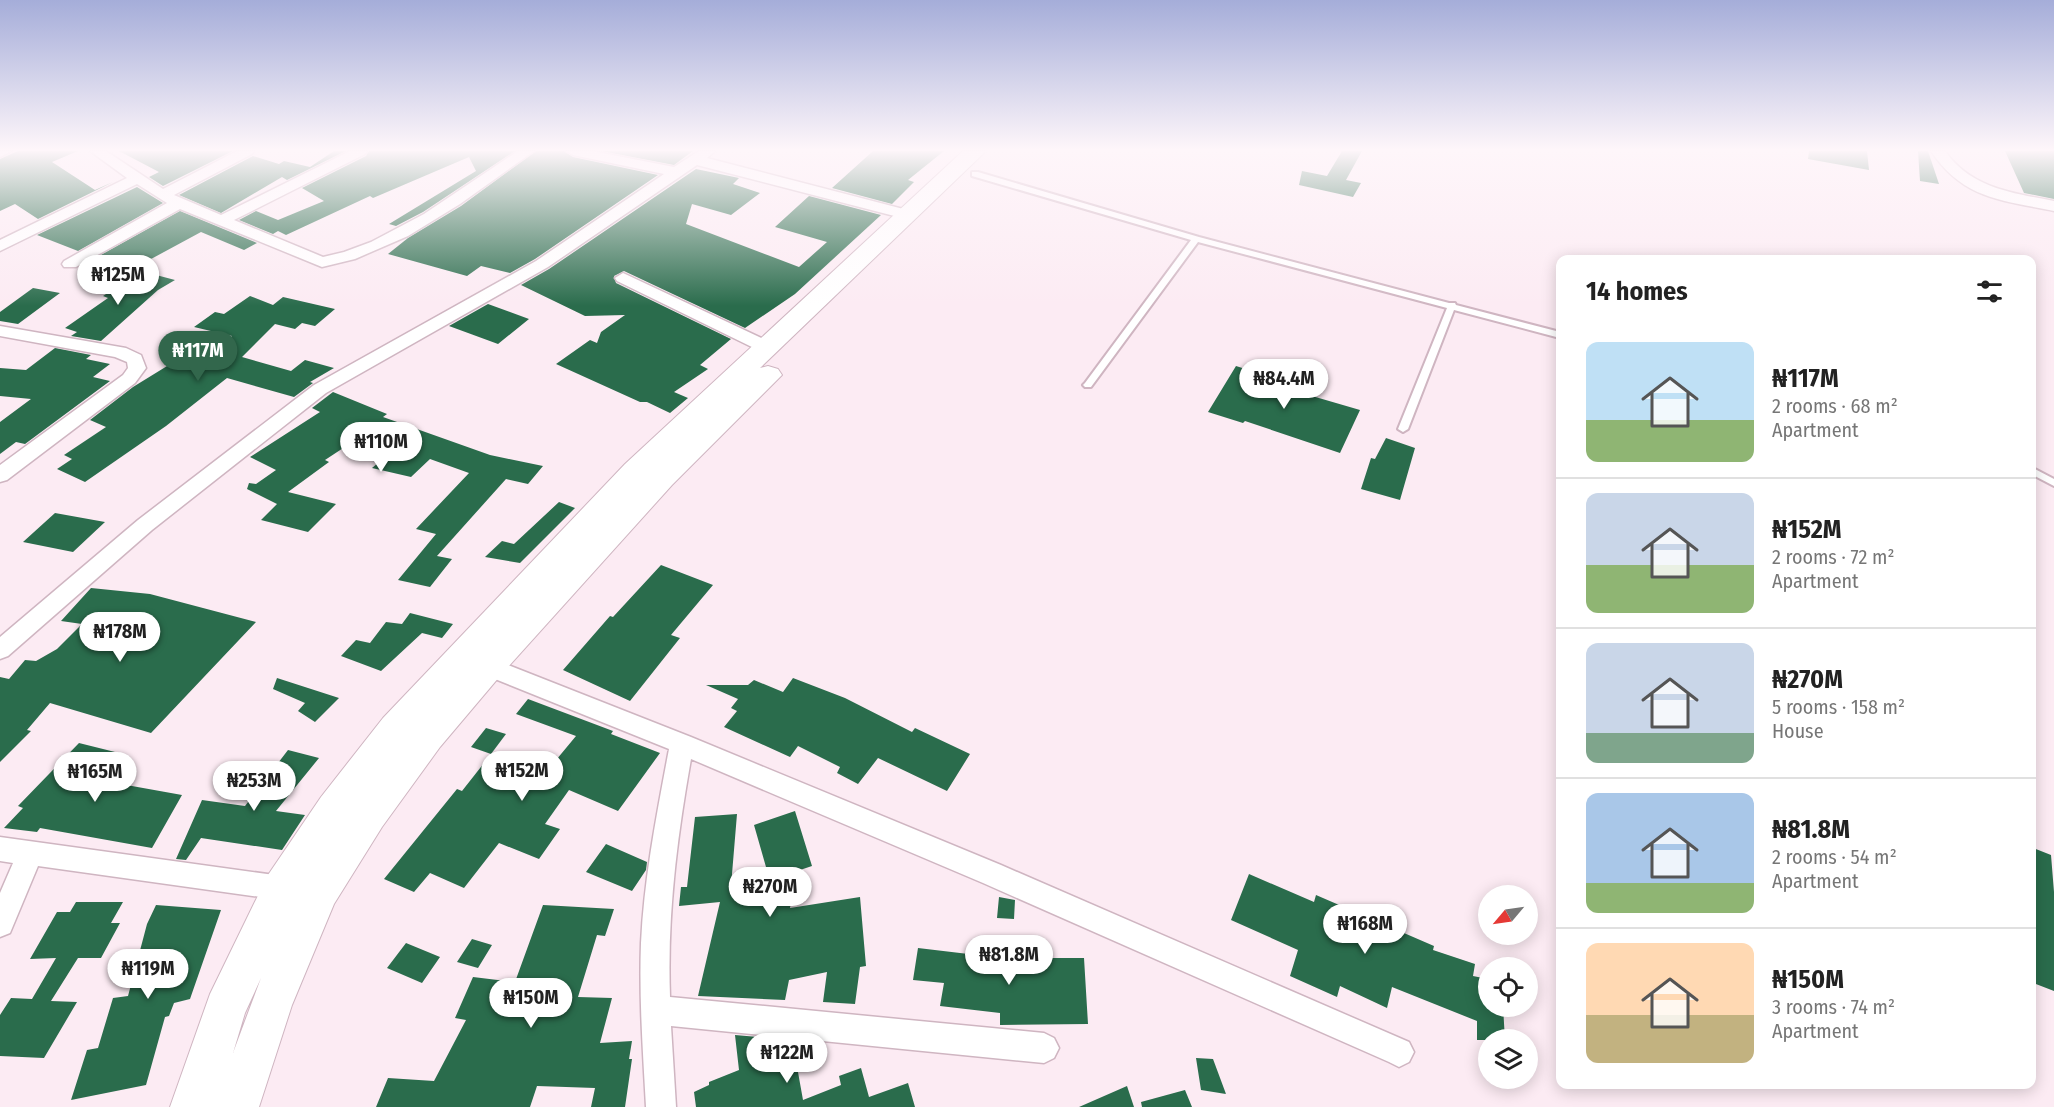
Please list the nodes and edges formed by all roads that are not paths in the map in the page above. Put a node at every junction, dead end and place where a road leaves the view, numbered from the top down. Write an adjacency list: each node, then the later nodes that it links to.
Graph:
1 (88, 203): 15 (street)
2 (179, 203): 13 (street); 16 (street)
3 (257, 203): 13 (street)
4 (448, 203): 13 (street)
5 (631, 203): 27 (street)
6 (867, 203): 12 (street)
7 (921, 203): 12 (main road)
8 (935, 203): 28 (main road)
9 (1092, 203): 14 (lane)
10 (2037, 203): 11 (street)
11 (2054, 206)
12 (906, 214): 21 (main road)
13 (223, 220)
14 (1196, 239): 18 (lane); 22 (lane)
15 (0, 246)
16 (70, 264)
17 (623, 278): 21 (street)
18 (1452, 306): 20 (lane); 23 (lane)
19 (0, 331): 25 (street)
20 (1556, 334)
21 (766, 347): 32 (main road)
22 (1088, 385)
23 (1403, 429)
24 (2036, 473): 26 (lane)
25 (0, 475)
26 (2054, 483)
27 (0, 650)
28 (488, 666): 29 (street); 38 (main road)
29 (682, 744): 34 (street); 36 (street)
30 (0, 849): 31 (street)
31 (30, 853): 32 (street); 33 (street)
32 (282, 888): 37 (main road)
33 (0, 924)
34 (655, 1010): 35 (street); 39 (street)
35 (1044, 1048)
36 (1399, 1053)
37 (193, 1107)
38 (236, 1107)
39 (661, 1107)

